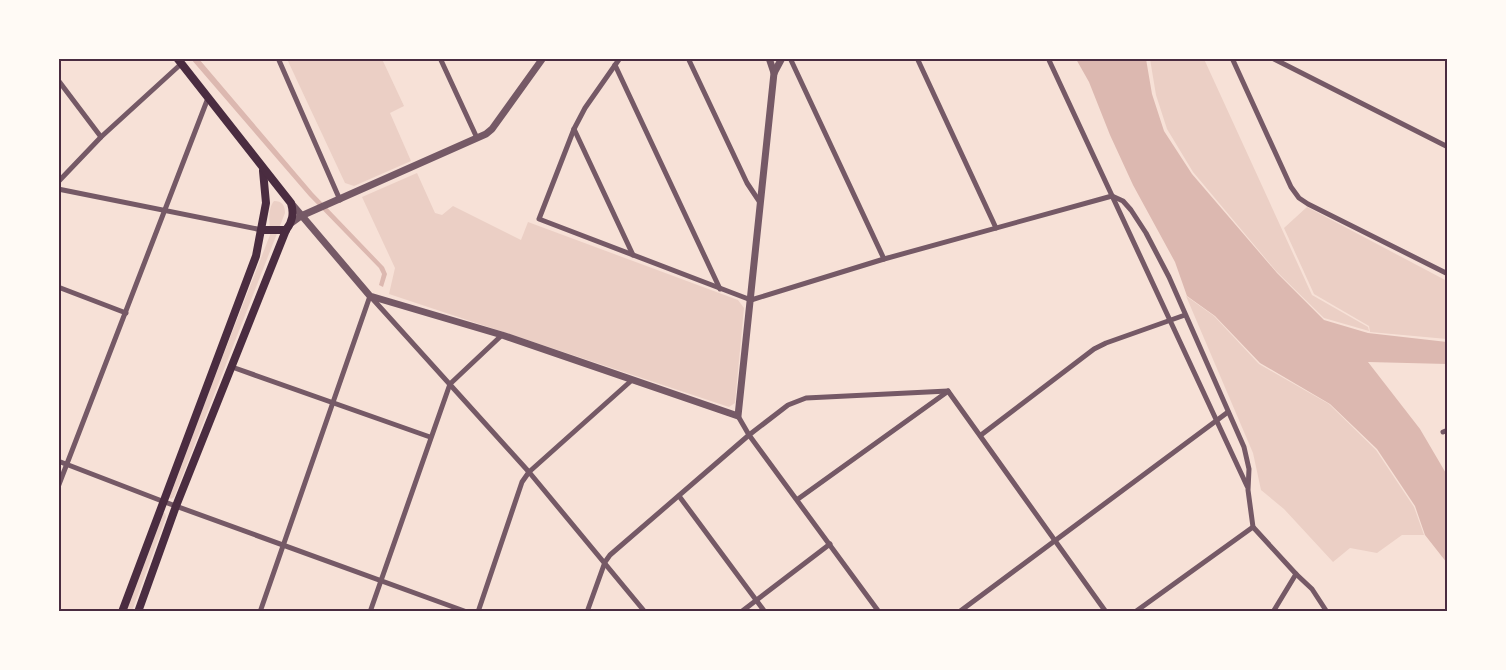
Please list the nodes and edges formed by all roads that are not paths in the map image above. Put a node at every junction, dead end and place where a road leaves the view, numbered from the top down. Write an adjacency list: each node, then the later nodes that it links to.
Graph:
1 (278, 58): 26 (street)
2 (440, 58): 20 (street)
3 (543, 58): 20 (street)
4 (620, 58): 14 (street)
5 (688, 58): 28 (street)
6 (769, 58): 15 (street)
7 (782, 58): 15 (street)
8 (790, 58): 36 (street)
9 (917, 58): 33 (street)
10 (1048, 58): 25 (street)
11 (1232, 58): 37 (street)
12 (1272, 58): 21 (street)
13 (179, 61): 17 (main road); 19 (street)
14 (615, 65): 18 (street); 39 (street)
15 (774, 73): 28 (street)
16 (58, 80): 19 (street)
17 (208, 98): 22 (main road); 30 (street)
18 (574, 129): 35 (street); 35 (street)
19 (101, 137): 23 (street)
20 (477, 138): 26 (street)
21 (1448, 147)
22 (262, 168): 27 (main road); 29 (main road)
23 (58, 182)
24 (58, 189): 30 (street)
25 (1112, 196): 33 (street); 43 (street); 44 (street)
26 (340, 200): 31 (street)
27 (289, 201): 29 (main road); 31 (street); 32 (main road)
28 (759, 201): 41 (street)
29 (266, 205): 34 (main road)
30 (165, 212): 34 (street); 42 (street)
31 (302, 216): 32 (street); 40 (street)
32 (288, 227): 34 (main road); 46 (main road)
33 (996, 228): 36 (street)
34 (262, 230): 64 (main road)
35 (633, 255): 39 (street)
36 (884, 259): 41 (street)
37 (1448, 274)
38 (58, 287): 42 (street)
39 (720, 289): 41 (street)
40 (370, 296): 45 (street); 48 (street); 50 (street)
41 (751, 300): 52 (street)
42 (126, 313): 58 (street)
43 (1185, 315): 44 (street); 51 (street)
44 (1169, 320): 53 (street); 55 (street)
45 (502, 335): 47 (street); 48 (street)
46 (232, 367): 50 (street); 65 (main road)
47 (632, 380): 52 (street); 59 (street)
48 (450, 384): 56 (street); 59 (street)
49 (948, 391): 54 (street); 55 (street); 63 (street)
50 (334, 403): 56 (street); 69 (street)
51 (1228, 412): 53 (street); 61 (street)
52 (738, 416): 54 (street)
53 (1216, 419): 61 (street); 67 (street)
54 (749, 435): 62 (street); 63 (street)
55 (981, 435): 67 (street)
56 (430, 437): 72 (street)
57 (58, 461): 58 (street)
58 (67, 464): 60 (street); 64 (street)
59 (529, 472): 70 (street); 79 (street)
60 (58, 487)
61 (1248, 490): 66 (street)
62 (680, 496): 70 (street); 73 (street)
63 (798, 500): 68 (street)
64 (162, 501): 65 (street); 74 (main road)
65 (176, 506): 69 (street); 75 (main road)
66 (1253, 527): 71 (street); 87 (street)
67 (1055, 540): 85 (street); 86 (street)
68 (830, 544): 73 (street); 84 (street)
69 (284, 545): 72 (street); 76 (street)
70 (605, 562): 80 (street); 81 (street)
71 (1296, 574): 88 (street); 89 (street)
72 (381, 580): 77 (street); 78 (street)
73 (756, 600): 82 (street); 83 (street)
74 (122, 612)
75 (138, 612)
76 (260, 612)
77 (370, 612)
78 (467, 612)
79 (478, 612)
80 (587, 612)
81 (645, 612)
82 (741, 612)
83 (765, 612)
84 (879, 612)
85 (959, 612)
86 (1106, 612)
87 (1136, 612)
88 (1273, 612)
89 (1327, 612)

